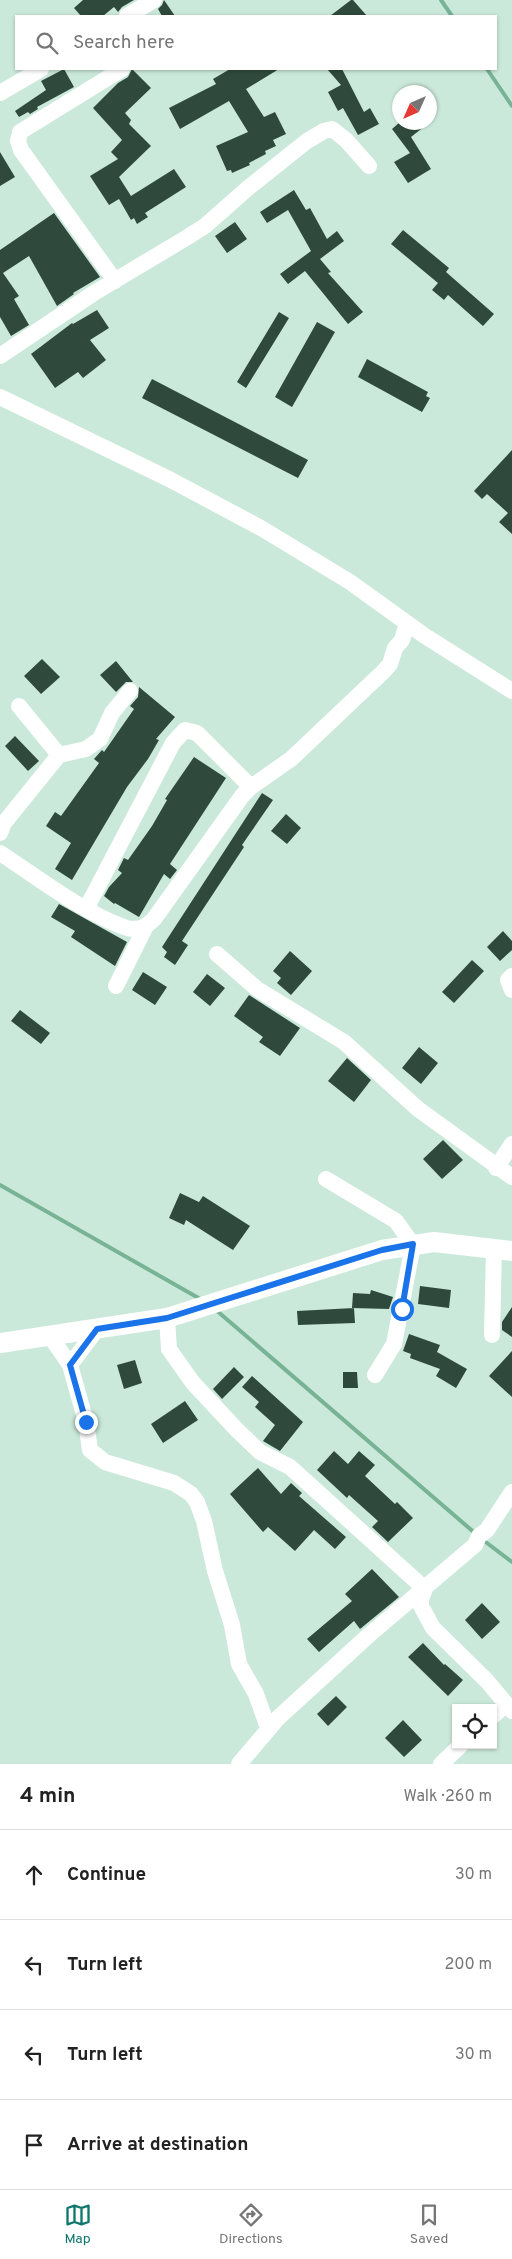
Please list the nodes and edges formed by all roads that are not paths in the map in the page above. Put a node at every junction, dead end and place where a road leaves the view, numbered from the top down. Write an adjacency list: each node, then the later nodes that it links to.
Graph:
1 (154, 0): 2 (street)
2 (129, 15)
3 (39, 70): 5 (street)
4 (120, 70): 7 (street)
5 (0, 92)
6 (369, 166): 7 (street)
7 (116, 281): 8 (street)
8 (0, 356)
9 (0, 397): 10 (street)
10 (407, 623): 12 (street); 15 (street)
11 (130, 690): 14 (street)
12 (512, 692)
13 (19, 706): 14 (street)
14 (59, 755): 16 (street)
15 (251, 787): 18 (street); 19 (street)
16 (0, 834)
17 (0, 854): 18 (street)
18 (86, 908): 19 (street)
19 (146, 926): 22 (street)
20 (217, 954): 25 (street)
21 (512, 976): 23 (street)
22 (116, 986)
23 (512, 990)
24 (512, 1144): 25 (street)
25 (496, 1168): 26 (street)
26 (512, 1178)
27 (326, 1179): 28 (street)
28 (413, 1244): 29 (main road); 30 (main road); 36 (street)
29 (503, 1250): 32 (street)
30 (167, 1318): 31 (main road); 38 (street)
31 (97, 1329): 33 (main road); 35 (street)
32 (492, 1335)
33 (50, 1336): 34 (main road); 35 (street)
34 (0, 1343)
35 (70, 1365): 41 (street)
36 (375, 1375)
37 (512, 1492): 38 (street)
38 (425, 1589): 39 (street); 41 (street)
39 (509, 1707): 40 (street)
40 (497, 1714)
41 (268, 1728): 43 (street)
42 (457, 1749): 44 (street)
43 (239, 1764)
44 (440, 1764)

